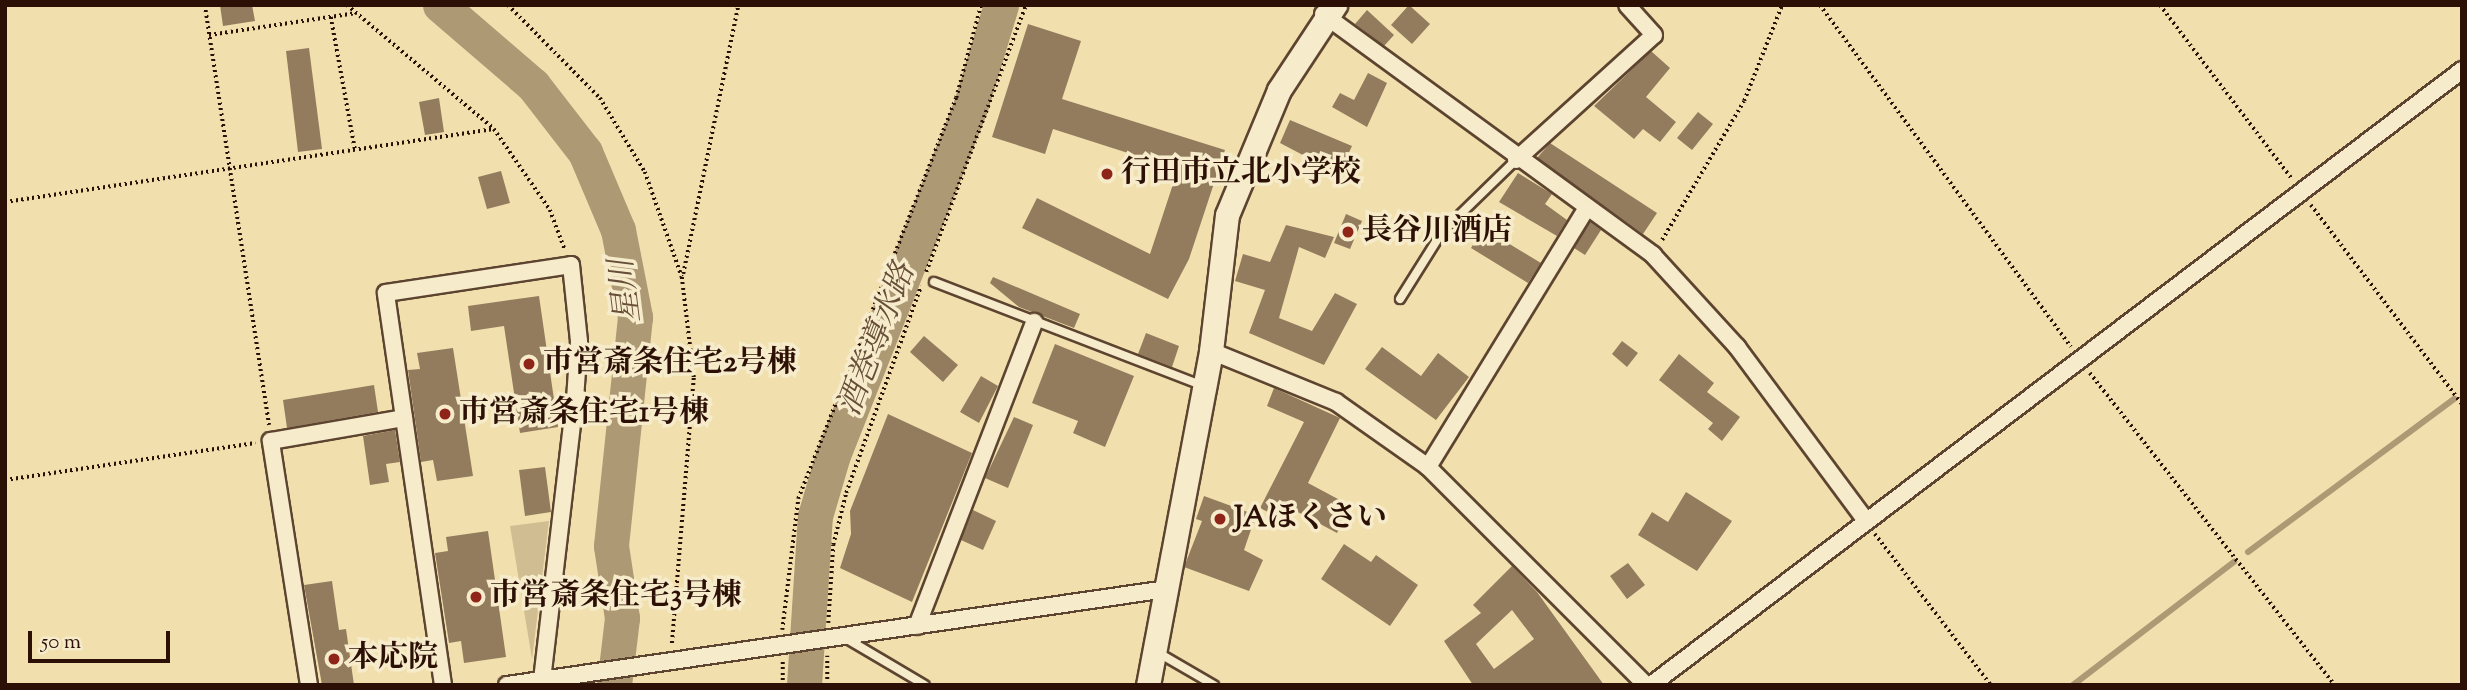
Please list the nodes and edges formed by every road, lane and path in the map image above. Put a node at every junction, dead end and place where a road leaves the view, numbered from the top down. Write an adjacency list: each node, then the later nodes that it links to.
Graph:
1 (205, 5): 13 (path)
2 (347, 5): 11 (path)
3 (508, 5): 23 (path)
4 (738, 5): 23 (path)
5 (981, 5): 40 (path)
6 (1026, 5): 39 (path)
7 (1627, 5): 17 (street)
8 (1782, 5): 21 (path)
9 (1820, 5): 28 (path)
10 (1328, 10): 17 (street); 27 (street)
11 (356, 13): 12 (path); 15 (path)
12 (331, 17): 13 (path); 16 (path)
13 (209, 35): 18 (path)
14 (2462, 70): 28 (street)
15 (494, 129): 16 (path); 22 (path)
16 (355, 149): 18 (path)
17 (1516, 160): 20 (street); 25 (lane)
18 (230, 168): 19 (path); 33 (path)
19 (5, 202)
20 (1586, 209): 21 (street); 34 (street)
21 (1653, 255): 36 (street)
22 (571, 265): 32 (street); 43 (street)
23 (682, 277): 42 (path)
24 (934, 282): 26 (lane)
25 (1400, 299)
26 (1034, 322): 29 (lane); 38 (street)
27 (1211, 351): 29 (street); 34 (street)
28 (2078, 359): 36 (street); 54 (path)
29 (1203, 386): 37 (street)
30 (2450, 387): 31 (path)
31 (2462, 404)
32 (404, 418): 33 (street); 45 (street)
33 (271, 441): 35 (path); 44 (street)
34 (1428, 467): 52 (street)
35 (5, 480)
36 (1866, 521): 52 (street); 53 (path)
37 (1167, 589): 38 (street); 41 (street)
38 (917, 626): 39 (street)
39 (831, 634): 40 (street); 48 (path); 49 (lane)
40 (785, 642): 42 (street); 47 (path)
41 (1157, 652): 50 (street); 51 (lane)
42 (674, 659): 43 (street)
43 (545, 679): 46 (street)
44 (309, 685)
45 (443, 685)
46 (507, 685)
47 (783, 685)
48 (827, 685)
49 (925, 685)
50 (1148, 685)
51 (1214, 685)
52 (1648, 685)
53 (1991, 685)
54 (2335, 685)

